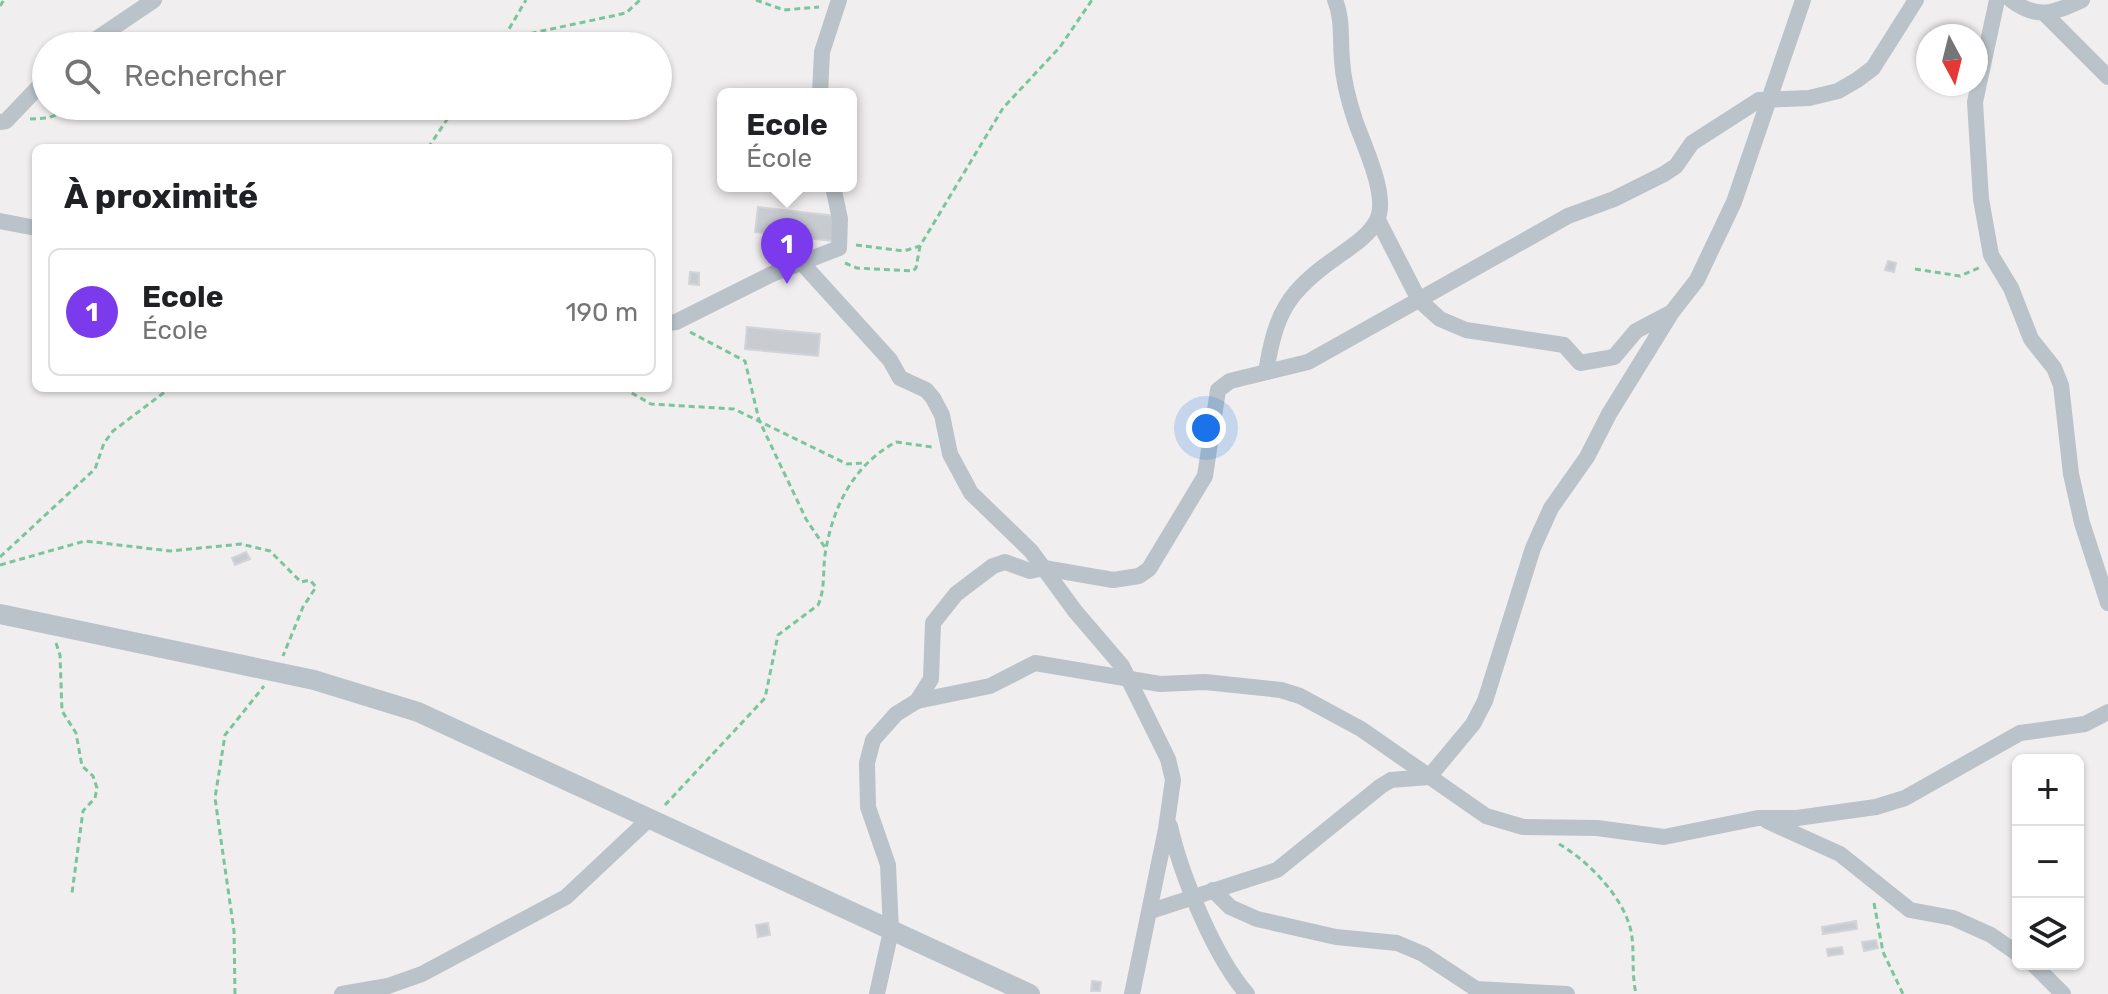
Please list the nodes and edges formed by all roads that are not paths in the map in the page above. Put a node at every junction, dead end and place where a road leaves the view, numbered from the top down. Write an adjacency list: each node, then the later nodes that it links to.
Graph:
1 (154, 0): 10 (street)
2 (1335, 0): 17 (street)
3 (1803, 0): 14 (street)
4 (1916, 0): 14 (street)
5 (1997, 0): 26 (street)
6 (2011, 0): 9 (street)
7 (2082, 0): 9 (street)
8 (838, 3): 12 (street)
9 (2045, 14): 11 (street)
10 (107, 32)
11 (2108, 77)
12 (820, 88)
13 (32, 93): 15 (street)
14 (1769, 99): 21 (street); 22 (street)
15 (3, 121)
16 (833, 192): 20 (street)
17 (1378, 220): 21 (street); 24 (street)
18 (0, 221): 19 (street)
19 (32, 227)
20 (801, 262): 23 (street); 25 (street)
21 (1419, 300): 22 (street); 24 (street)
22 (1672, 312): 31 (street)
23 (675, 326)
24 (1266, 372): 25 (street)
25 (1044, 568): 28 (street); 29 (street)
26 (2108, 603)
27 (0, 614): 34 (street)
28 (1130, 679): 29 (street); 31 (street); 32 (street)
29 (917, 701): 38 (street)
30 (2108, 712): 33 (street)
31 (1429, 777): 33 (street); 35 (street)
32 (1168, 817): 36 (street); 37 (street)
33 (1758, 818): 39 (street)
34 (648, 820): 38 (street); 41 (street)
35 (1213, 890): 36 (street); 46 (street)
36 (1192, 898): 37 (street); 45 (street)
37 (1151, 911): 44 (street)
38 (891, 931): 42 (street); 43 (street)
39 (2012, 950)
40 (2039, 970): 47 (street)
41 (342, 994)
42 (877, 994)
43 (1030, 994)
44 (1132, 994)
45 (1247, 994)
46 (1567, 994)
47 (2063, 994)

